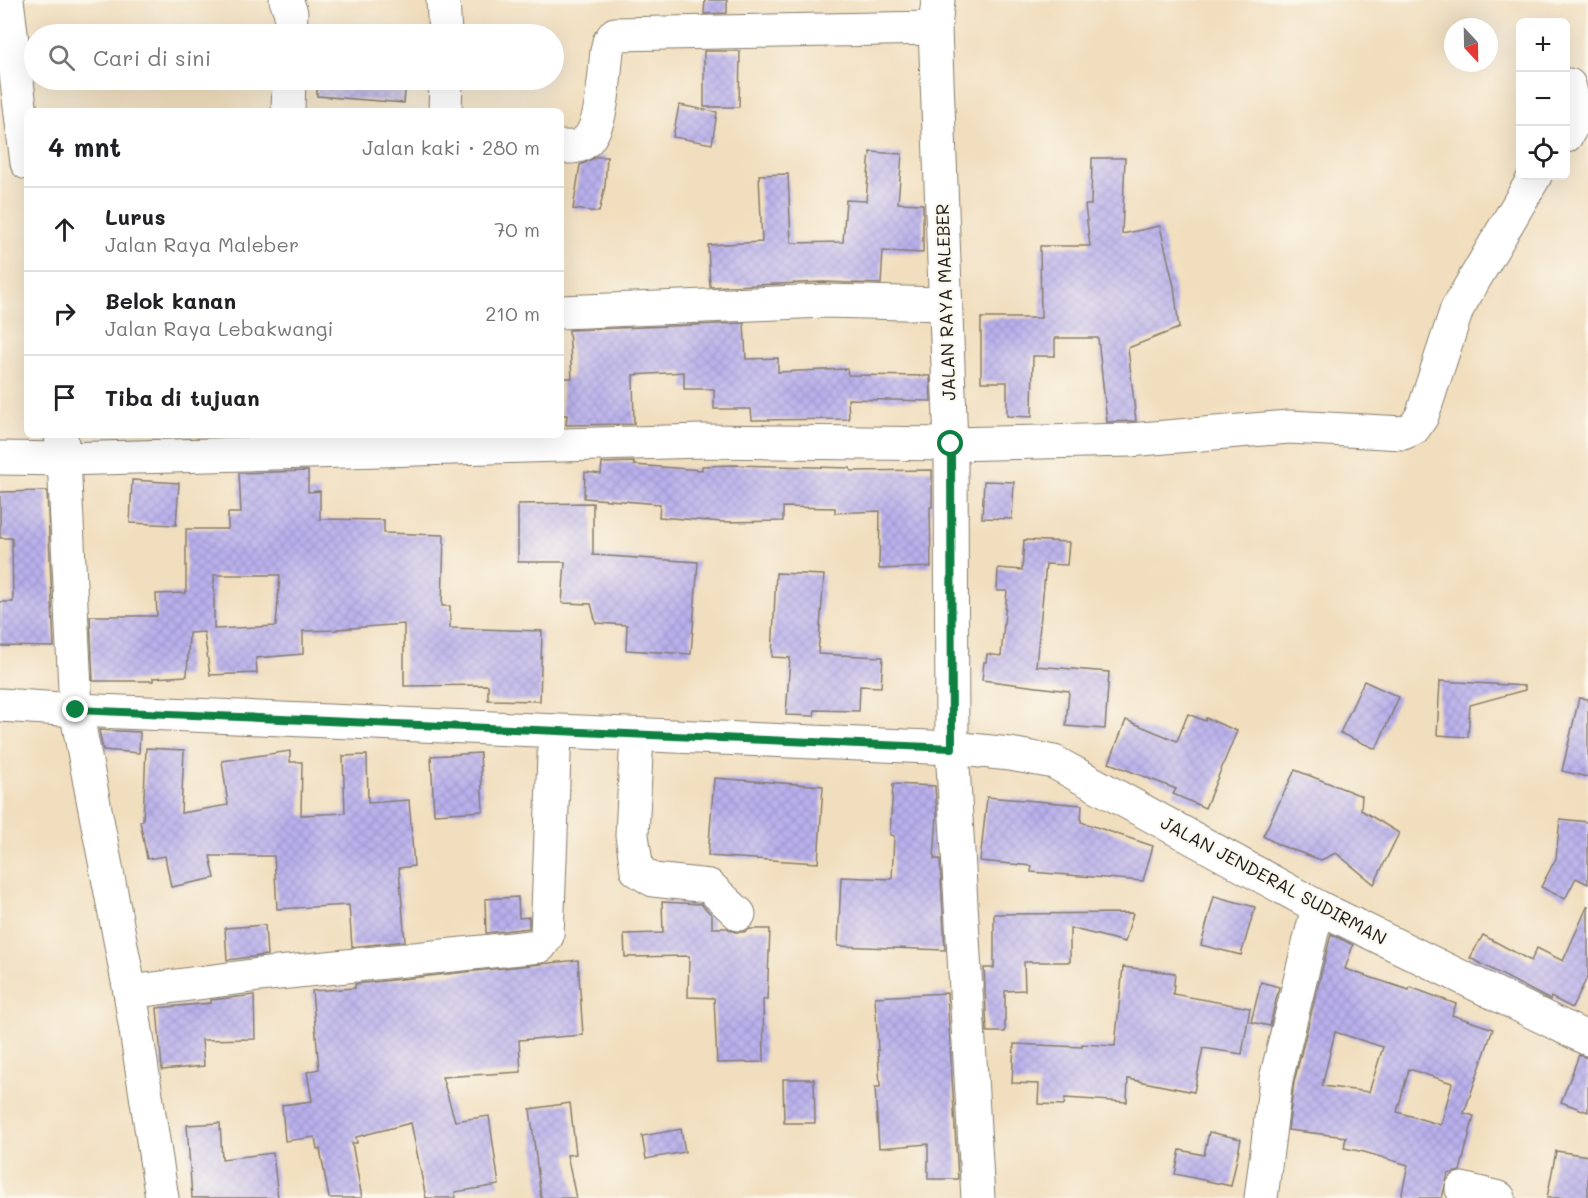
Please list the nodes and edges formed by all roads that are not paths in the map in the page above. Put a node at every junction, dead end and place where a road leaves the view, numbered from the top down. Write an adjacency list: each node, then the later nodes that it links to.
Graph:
1 (7, 0): 13 (street)
2 (286, 0): 5 (street)
3 (443, 0): 6 (street)
4 (937, 14): 14 (street); 16 (street, JALAN RAYA MALEBER)
5 (290, 24)
6 (444, 24)
7 (1570, 89): 12 (street)
8 (289, 90): 10 (street)
9 (446, 90): 11 (street)
10 (288, 108)
11 (445, 108)
12 (1570, 129)
13 (24, 139)
14 (564, 147)
15 (1533, 180): 18 (street)
16 (945, 303): 17 (street); 18 (street, JALAN RAYA MALEBER)
17 (564, 312)
18 (951, 444): 19 (street); 25 (street, JALAN RAYA MALEBER)
19 (62, 447): 20 (street); 22 (street)
20 (0, 458)
21 (0, 705): 22 (street, JALAN JENDERAL SUDIRMAN)
22 (76, 710): 23 (street, JALAN JENDERAL SUDIRMAN); 28 (street)
23 (555, 731): 24 (street, JALAN JENDERAL SUDIRMAN); 28 (street)
24 (637, 735): 25 (street, JALAN JENDERAL SUDIRMAN); 27 (street)
25 (952, 748): 26 (street, JALAN JENDERAL SUDIRMAN); 32 (street, JALAN RAYA MALEBER)
26 (1318, 907): 29 (street, JALAN JENDERAL SUDIRMAN); 33 (street)
27 (739, 914)
28 (130, 993): 31 (street)
29 (1586, 1031)
30 (1462, 1189): 34 (street)
31 (162, 1198)
32 (978, 1198)
33 (1261, 1198)
34 (1500, 1198)

